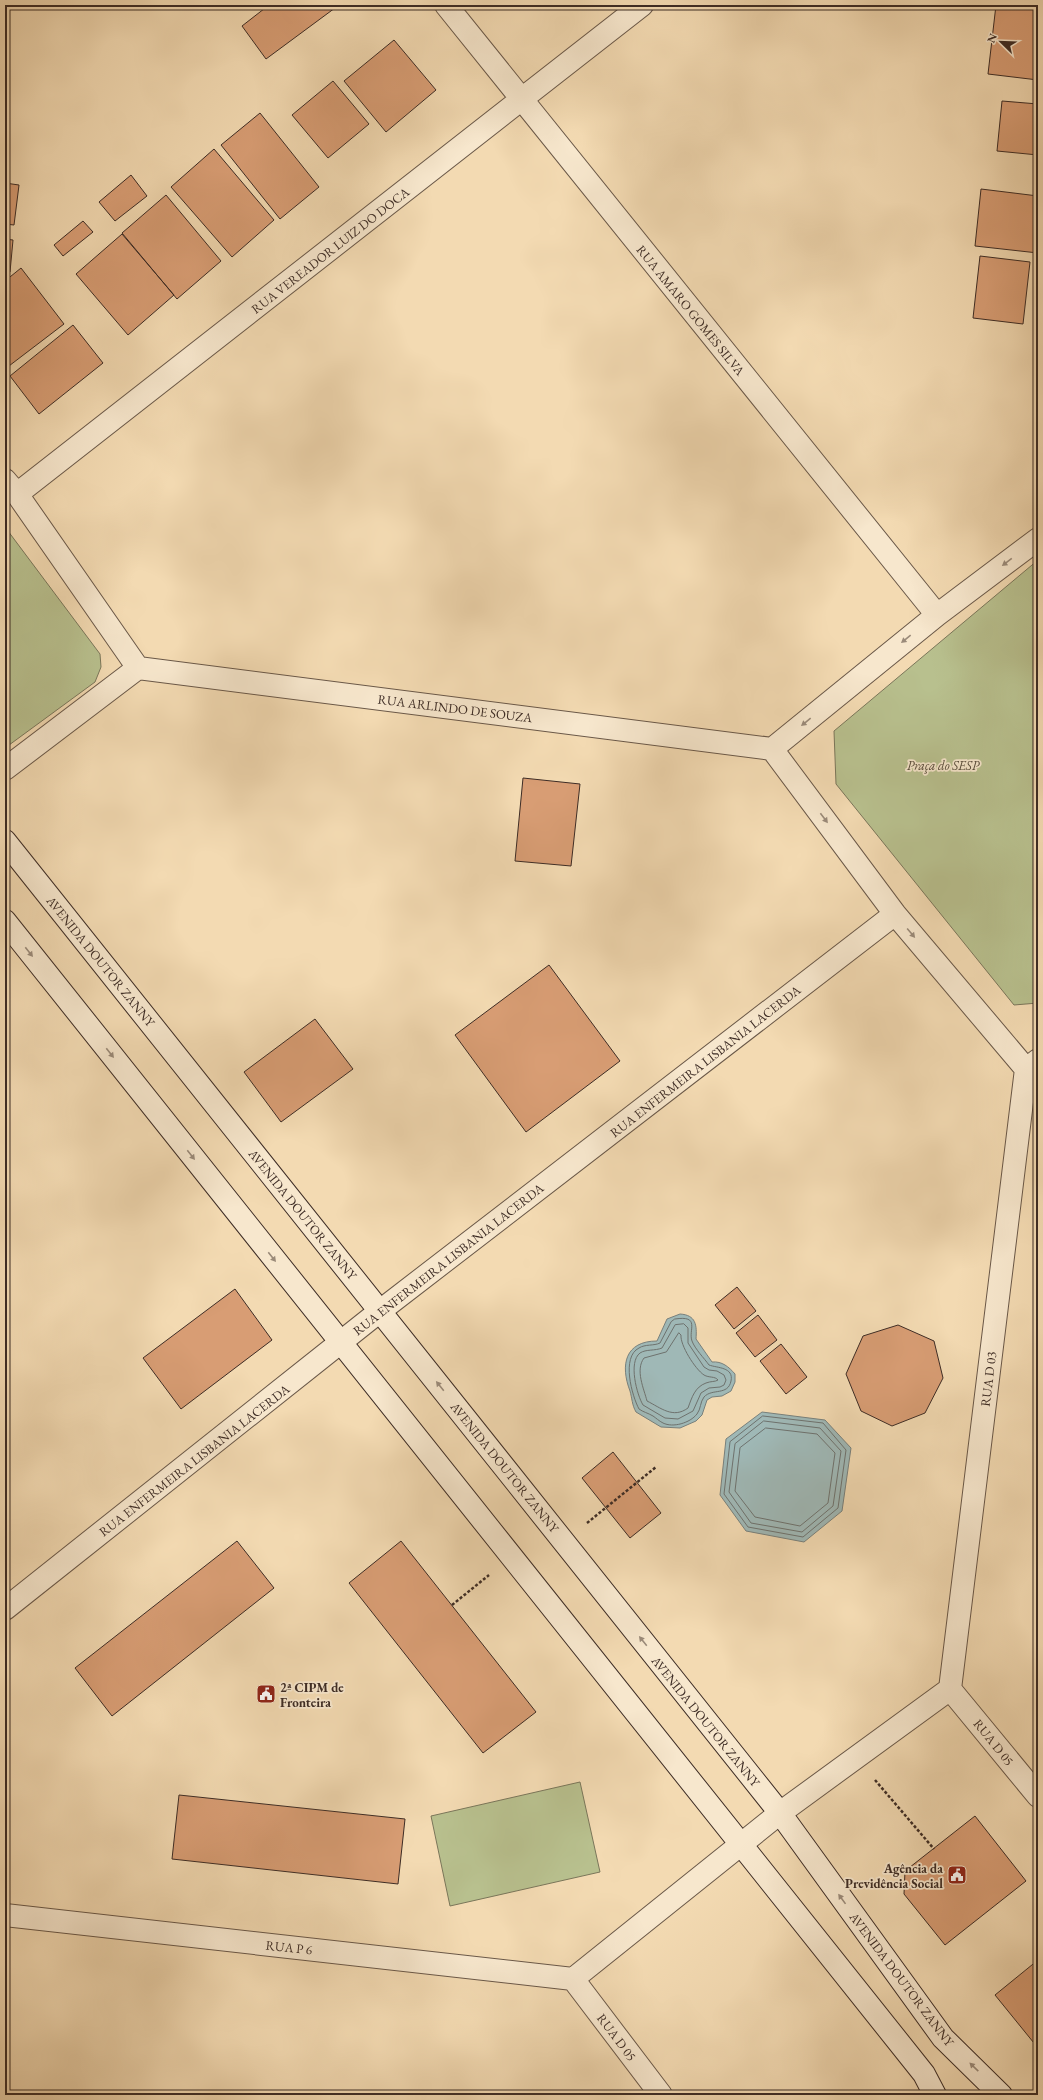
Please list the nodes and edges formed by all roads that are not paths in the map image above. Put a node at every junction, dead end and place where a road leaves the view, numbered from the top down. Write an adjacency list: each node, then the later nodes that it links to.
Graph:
1 (446, 5): 3 (street, RUA AMARO GOMES SILVA)
2 (642, 5): 3 (street, RUA VEREADOR LUIZ DO DOCA)
3 (522, 100): 4 (street, RUA VEREADOR LUIZ DO DOCA); 6 (street, RUA AMARO GOMES SILVA)
4 (11, 487): 7 (street)
5 (1038, 539): 6 (street, one-way to 6)
6 (937, 615): 8 (street, one-way to 8)
7 (138, 668): 8 (street, RUA ARLINDO DE SOUZA); 9 (street)
8 (772, 749): 11 (street, one-way to 11)
9 (5, 769)
10 (5, 841): 14 (street, AVENIDA DOUTOR ZANNY)
11 (895, 914): 13 (street, one-way to 13); 14 (street, RUA ENFERMEIRA LISBANIA LACERDA)
12 (5, 921): 15 (street, one-way to 15)
13 (1032, 1064): 17 (street, RUA D 03)
14 (380, 1311): 15 (street, RUA ENFERMEIRA LISBANIA LACERDA); 19 (street, AVENIDA DOUTOR ZANNY, one-way to 14)
15 (340, 1343): 16 (street, RUA ENFERMEIRA LISBANIA LACERDA); 20 (street)
16 (5, 1609)
17 (950, 1689): 18 (street, RUA D 05); 19 (street)
18 (1038, 1796)
19 (780, 1813): 20 (street); 25 (street, AVENIDA DOUTOR ZANNY, one-way to 19)
20 (741, 1844): 22 (street); 24 (street)
21 (5, 1915): 22 (street, RUA P 6)
22 (573, 1979): 23 (street, RUA D 05)
23 (661, 2095)
24 (935, 2095)
25 (1001, 2095)

